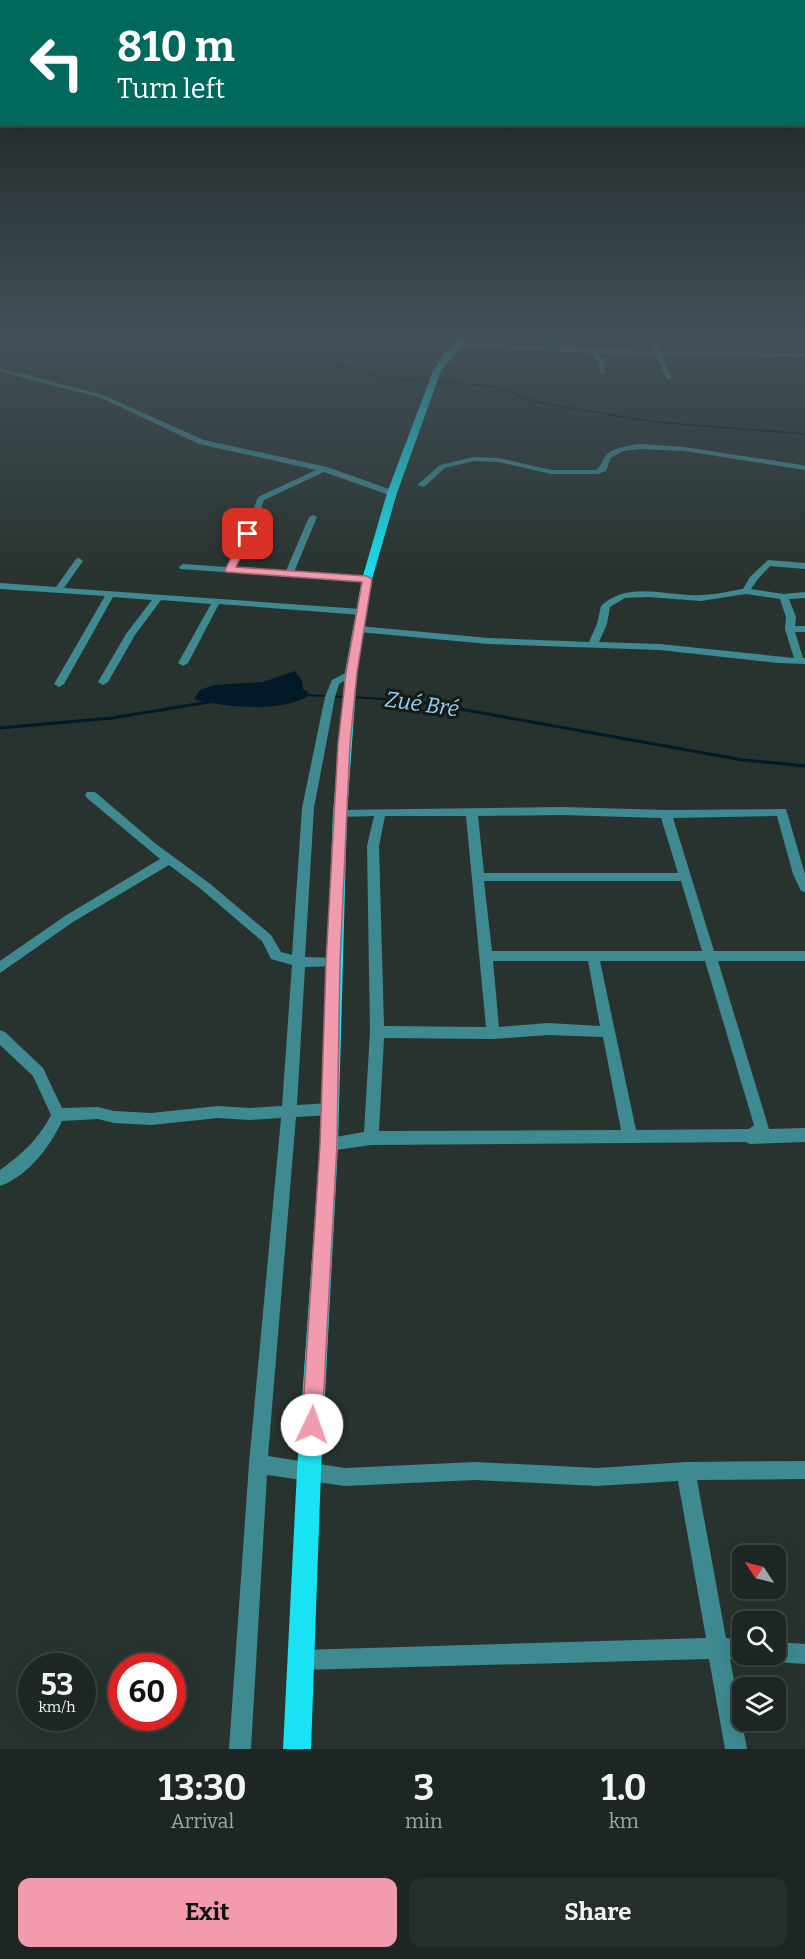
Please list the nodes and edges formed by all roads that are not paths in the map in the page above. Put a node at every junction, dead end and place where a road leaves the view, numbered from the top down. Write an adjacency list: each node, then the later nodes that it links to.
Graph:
1 (155, 420): 4 (street)
2 (418, 420): 6 (main road)
3 (805, 468): 5 (street)
4 (324, 470): 6 (street); 11 (street)
5 (421, 485)
6 (392, 493): 13 (main road)
7 (314, 518): 12 (street)
8 (79, 561): 15 (street)
9 (805, 566): 16 (street)
10 (183, 567): 11 (street)
11 (230, 570): 12 (street)
12 (289, 574): 13 (street)
13 (367, 579): 22 (main road)
14 (0, 585): 15 (street)
15 (59, 589): 17 (street)
16 (746, 591): 19 (street); 25 (street)
17 (111, 593): 20 (street); 30 (street)
18 (805, 595): 19 (street)
19 (784, 597): 23 (street)
20 (158, 598): 21 (street); 29 (street)
21 (216, 602): 22 (street); 27 (street)
22 (360, 621): 25 (street); 28 (main road)
23 (790, 629): 24 (street); 26 (street)
24 (805, 629)
25 (593, 644): 26 (street)
26 (802, 661)
27 (183, 663)
28 (351, 673): 32 (main road); 44 (street)
29 (103, 682)
30 (58, 684)
31 (91, 795): 36 (street)
32 (340, 813): 33 (street); 45 (main road)
33 (380, 813): 34 (street); 47 (street)
34 (472, 814): 35 (street); 37 (street)
35 (666, 814): 38 (street); 39 (street)
36 (170, 859): 44 (street); 46 (street)
37 (477, 878): 38 (street); 40 (street)
38 (686, 878): 42 (street)
39 (805, 888)
40 (485, 956): 41 (street); 49 (street)
41 (593, 956): 42 (street); 48 (street)
42 (710, 956): 43 (street); 56 (street)
43 (805, 956)
44 (298, 962): 45 (street); 52 (street)
45 (333, 962): 51 (main road)
46 (0, 968)
47 (377, 1032): 49 (street); 57 (street)
48 (607, 1032): 49 (street); 55 (street)
49 (493, 1033)
50 (0, 1036): 53 (street)
51 (330, 1109): 52 (street); 58 (main road)
52 (289, 1111): 53 (street); 60 (street)
53 (58, 1115): 59 (street)
54 (805, 1135): 56 (street)
55 (630, 1137): 56 (street); 57 (street)
56 (750, 1137)
57 (371, 1138): 58 (street)
58 (329, 1144): 62 (main road)
59 (0, 1179)
60 (258, 1464): 62 (street); 69 (street)
61 (805, 1470): 63 (street)
62 (309, 1471): 63 (street); 68 (main road)
63 (686, 1471): 64 (street)
64 (717, 1648): 65 (street); 68 (street); 71 (street)
65 (732, 1649)
66 (786, 1653): 67 (street)
67 (805, 1654)
68 (301, 1660): 70 (main road)
69 (240, 1749)
70 (297, 1749)
71 (736, 1749)

